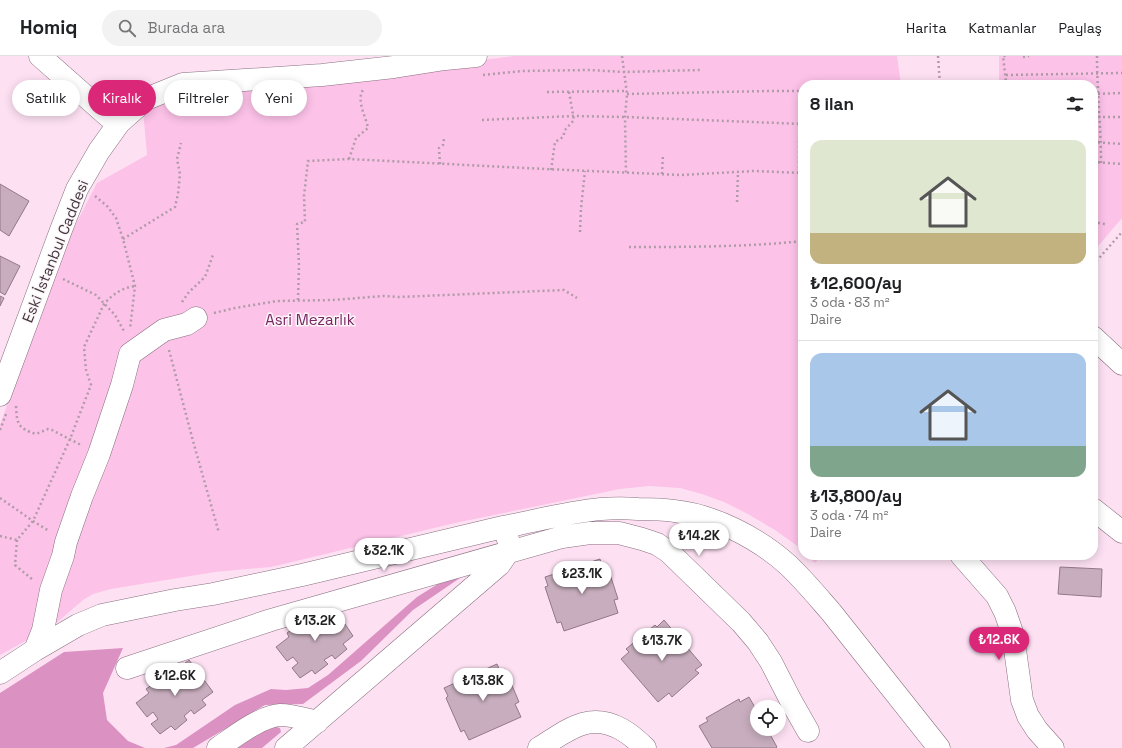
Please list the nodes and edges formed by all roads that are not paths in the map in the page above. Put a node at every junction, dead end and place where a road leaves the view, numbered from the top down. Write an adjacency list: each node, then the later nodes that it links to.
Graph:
1 (40, 56): 5 (street)
2 (409, 56): 5 (street, Eski İstanbul Caddesi)
3 (446, 57): 4 (street, Eski İstanbul Caddesi); 10 (street, Eski İstanbul Caddesi)
4 (477, 66)
5 (109, 117): 9 (street, Eski İstanbul Caddesi)
6 (188, 311): 16 (street)
7 (1098, 342): 8 (street)
8 (1122, 364)
9 (0, 369)
10 (8, 400)
11 (1098, 513): 13 (street)
12 (503, 527): 14 (street); 16 (street); 25 (street)
13 (1122, 532)
14 (509, 552): 17 (street); 19 (street); 20 (street)
15 (965, 560): 26 (street)
16 (35, 650): 18 (street)
17 (127, 668)
18 (0, 673)
19 (317, 722): 21 (street); 22 (street)
20 (808, 731)
21 (218, 748)
22 (286, 748)
23 (539, 748): 24 (street)
24 (645, 748)
25 (939, 748)
26 (1052, 748)

